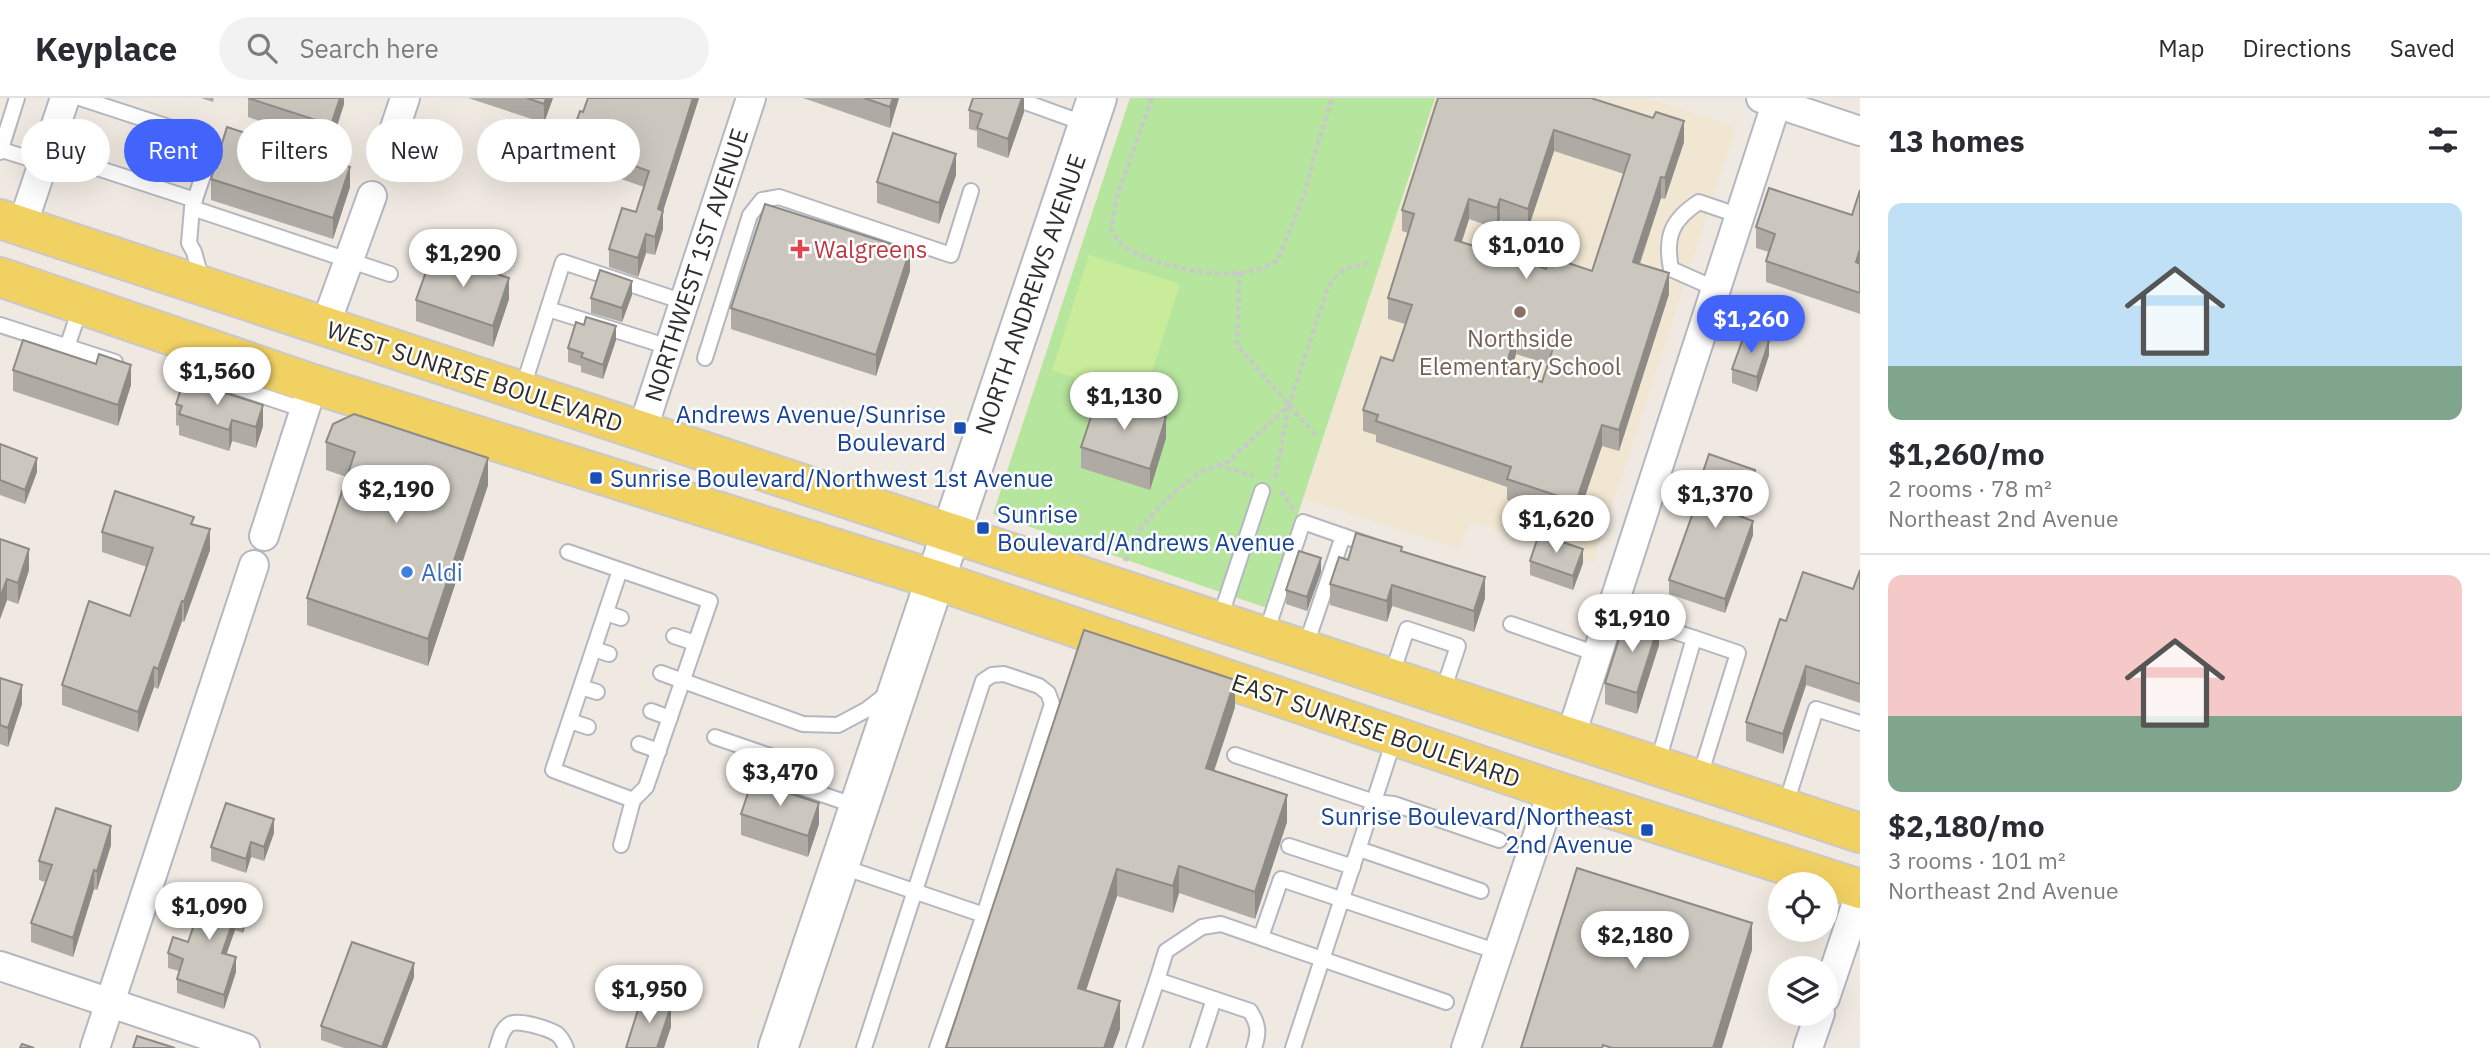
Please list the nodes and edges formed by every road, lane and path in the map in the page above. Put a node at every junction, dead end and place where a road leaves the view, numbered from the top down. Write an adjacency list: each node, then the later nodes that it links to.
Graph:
1 (18, 98): 14 (lane)
2 (65, 98): 11 (street)
3 (80, 98): 20 (lane)
4 (405, 98): 12 (street)
5 (751, 98): 30 (street, NORTHWEST 1ST AVENUE)
6 (1014, 98): 10 (lane)
7 (1152, 98): 25 (path)
8 (1332, 98): 25 (path)
9 (1772, 100): 13 (street); 21 (street)
10 (1092, 111): 46 (main road, NORTH ANDREWS AVENUE)
11 (58, 119)
12 (398, 119)
13 (1860, 131)
14 (1, 151): 15 (lane)
15 (21, 157)
16 (110, 173): 20 (lane)
17 (33, 182): 22 (street)
18 (971, 191): 38 (lane)
19 (372, 196): 23 (street)
20 (193, 204): 23 (lane); 28 (lane)
21 (1740, 216): 29 (street); 29 (lane)
22 (11, 222): 28 (main road, WEST SUNRISE BOULEVARD)
23 (347, 261): 26 (lane); 34 (street)
24 (1371, 263): 42 (path)
25 (1240, 272): 42 (path)
26 (390, 274)
27 (1, 281): 31 (main road)
28 (203, 286): 34 (main road, WEST SUNRISE BOULEVARD)
29 (1716, 289): 55 (street)
30 (684, 302): 32 (lane); 36 (street, NORTHWEST 1ST AVENUE)
31 (81, 304): 35 (lane); 37 (main road)
32 (548, 309): 36 (lane); 40 (lane)
33 (0, 325): 35 (lane)
34 (325, 327): 37 (main road); 40 (main road, WEST SUNRISE BOULEVARD)
35 (67, 347): 39 (lane)
36 (669, 347): 43 (street, NORTHWEST 1ST AVENUE)
37 (217, 350): 41 (main road)
38 (705, 358)
39 (120, 364)
40 (522, 391): 43 (main road, WEST SUNRISE BOULEVARD)
41 (309, 397): 47 (street); 54 (main road)
42 (1289, 405): 44 (path); 45 (path); 51 (path)
43 (642, 431): 46 (main road, WEST SUNRISE BOULEVARD)
44 (1316, 436)
45 (1268, 487): 58 (lane)
46 (949, 533): 54 (main road, NORTH ANDREWS AVENUE); 58 (main road)
47 (264, 536)
48 (1343, 536): 49 (lane); 61 (lane); 65 (lane)
49 (1381, 548)
50 (568, 552): 53 (lane)
51 (1124, 562)
52 (254, 565): 114 (street)
53 (620, 570): 56 (lane); 63 (lane)
54 (933, 579): 71 (main road, NORTH ANDREWS AVENUE); 80 (main road, EAST SUNRISE BOULEVARD)
55 (1611, 611): 62 (lane); 67 (street)
56 (606, 613): 57 (lane); 64 (lane)
57 (621, 618)
58 (1219, 622): 61 (main road)
59 (1511, 624): 67 (lane)
60 (674, 636): 63 (lane)
61 (1264, 637): 65 (main road)
62 (1695, 638): 86 (lane); 88 (lane)
63 (695, 643): 70 (lane)
64 (594, 649): 66 (lane); 72 (lane)
65 (1304, 650): 69 (main road)
66 (608, 654)
67 (1597, 654): 82 (street)
68 (661, 673): 70 (lane)
69 (1390, 679): 74 (main road); 74 (lane)
70 (683, 681): 71 (lane); 76 (lane)
71 (898, 686): 92 (main road, NORTH ANDREWS AVENUE)
72 (581, 687): 73 (lane); 77 (lane)
73 (597, 692)
74 (1441, 695): 82 (main road)
75 (651, 711): 76 (lane)
76 (670, 718): 84 (lane)
77 (570, 721): 79 (lane); 90 (lane)
78 (1860, 723): 93 (lane)
79 (588, 727)
80 (1395, 736): 87 (main road, EAST SUNRISE BOULEVARD); 91 (lane)
81 (715, 737): 92 (lane)
82 (1570, 738): 86 (main road); 87 (main road)
83 (639, 744): 84 (lane)
84 (659, 751): 90 (lane)
85 (1236, 755): 91 (lane)
86 (1646, 763): 88 (main road); 89 (main road)
87 (1475, 764): 89 (main road, EAST SUNRISE BOULEVARD)
88 (1699, 780): 93 (main road)
89 (1553, 790): 103 (main road, EAST SUNRISE BOULEVARD); 107 (street)
90 (633, 800): 96 (lane)
91 (1374, 802): 95 (lane); 98 (lane)
92 (858, 806): 99 (main road, NORTH ANDREWS AVENUE)
93 (1785, 808): 94 (main road)
94 (1860, 833)
95 (1499, 840)
96 (621, 845)
97 (1289, 846): 100 (lane)
98 (1359, 849): 100 (lane); 102 (lane)
99 (838, 866): 101 (lane); 120 (main road, NORTH ANDREWS AVENUE)
100 (1353, 867): 104 (lane)
101 (915, 891): 105 (lane); 105 (lane); 121 (lane)
102 (1482, 891)
103 (1860, 892): 109 (street)
104 (1342, 900): 106 (lane); 107 (lane); 108 (lane)
105 (984, 915): 122 (lane)
106 (1261, 937): 108 (lane); 111 (lane)
107 (1498, 952): 127 (street)
108 (1322, 959): 113 (lane); 126 (lane)
109 (1838, 959)
110 (0, 966): 114 (street)
111 (1157, 980): 112 (lane); 123 (lane)
112 (1214, 999): 124 (lane); 125 (lane)
113 (1446, 1002)
114 (110, 1003): 116 (street); 117 (street)
115 (1816, 1026): 128 (street)
116 (95, 1048)
117 (244, 1048)
118 (497, 1048): 119 (lane)
119 (566, 1048)
120 (778, 1048)
121 (864, 1048)
122 (937, 1048)
123 (1134, 1048)
124 (1198, 1048)
125 (1255, 1048)
126 (1293, 1048)
127 (1466, 1048)
128 (1808, 1048)

